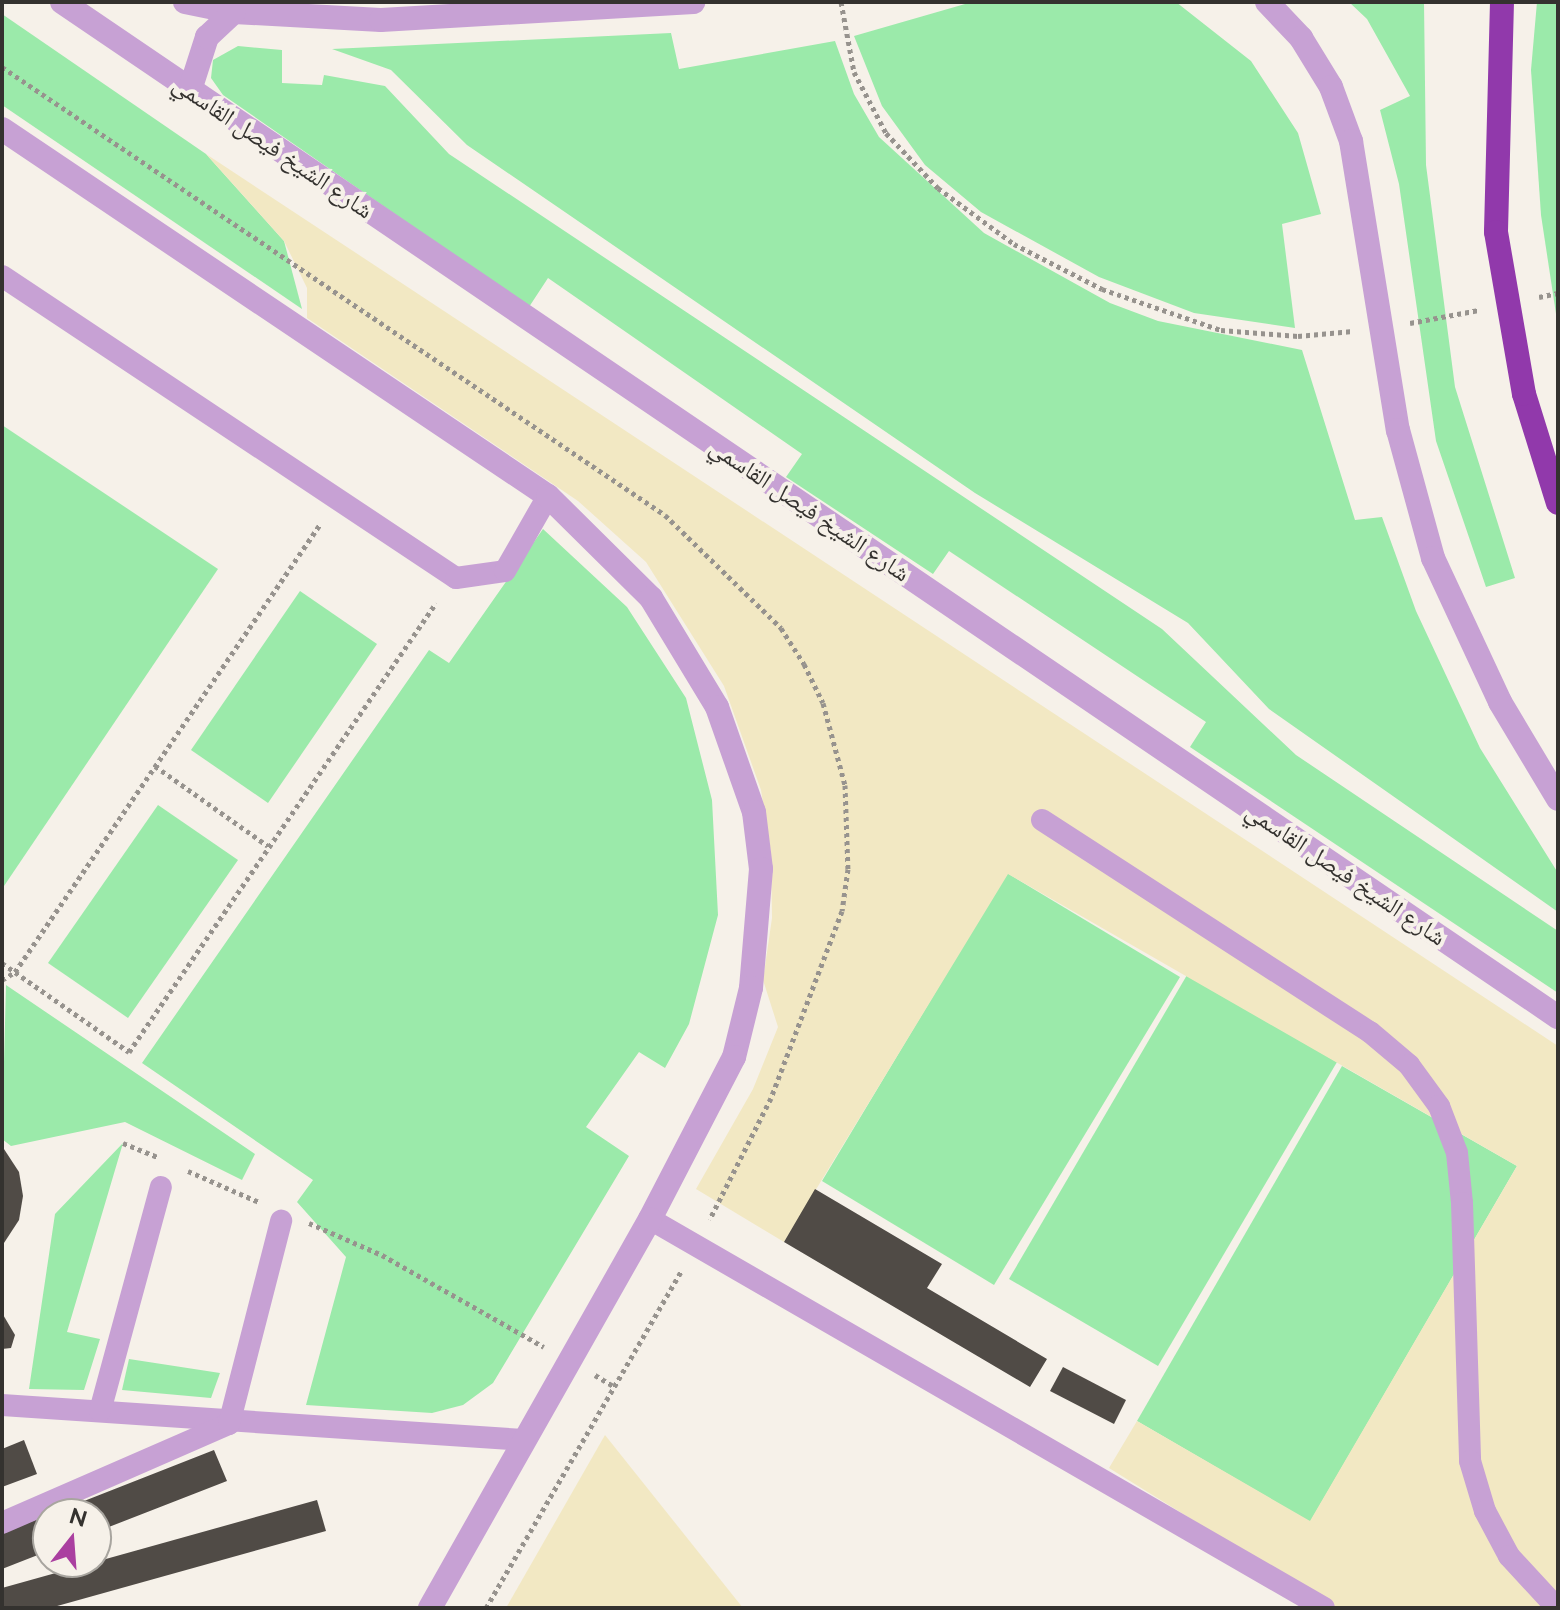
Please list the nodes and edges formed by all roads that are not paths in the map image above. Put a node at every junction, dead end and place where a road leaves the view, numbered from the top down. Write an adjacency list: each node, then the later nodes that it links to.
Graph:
1 (62, 2): 7 (street, شارع الشيخ فيصل القاسمي)
2 (185, 2): 6 (street)
3 (693, 2): 6 (street)
4 (1267, 2): 12 (street)
5 (1502, 2): 11 (highway, bridge)
6 (234, 12): 7 (street)
7 (190, 90): 14 (street, شارع الشيخ فيصل القاسمي)
8 (2, 129): 10 (street)
9 (2, 276): 10 (lane)
10 (548, 496): 17 (street)
11 (1558, 503)
12 (1558, 799)
13 (1042, 820): 25 (lane)
14 (1558, 1017)
15 (161, 1187): 19 (lane)
16 (287, 1219): 20 (lane)
17 (650, 1219): 21 (street); 24 (lane)
18 (2, 1405): 19 (lane)
19 (100, 1411): 20 (lane)
20 (229, 1424): 21 (lane); 22 (lane)
21 (524, 1440): 23 (street)
22 (2, 1523)
23 (430, 1608)
24 (1324, 1608)
25 (1557, 1608)

